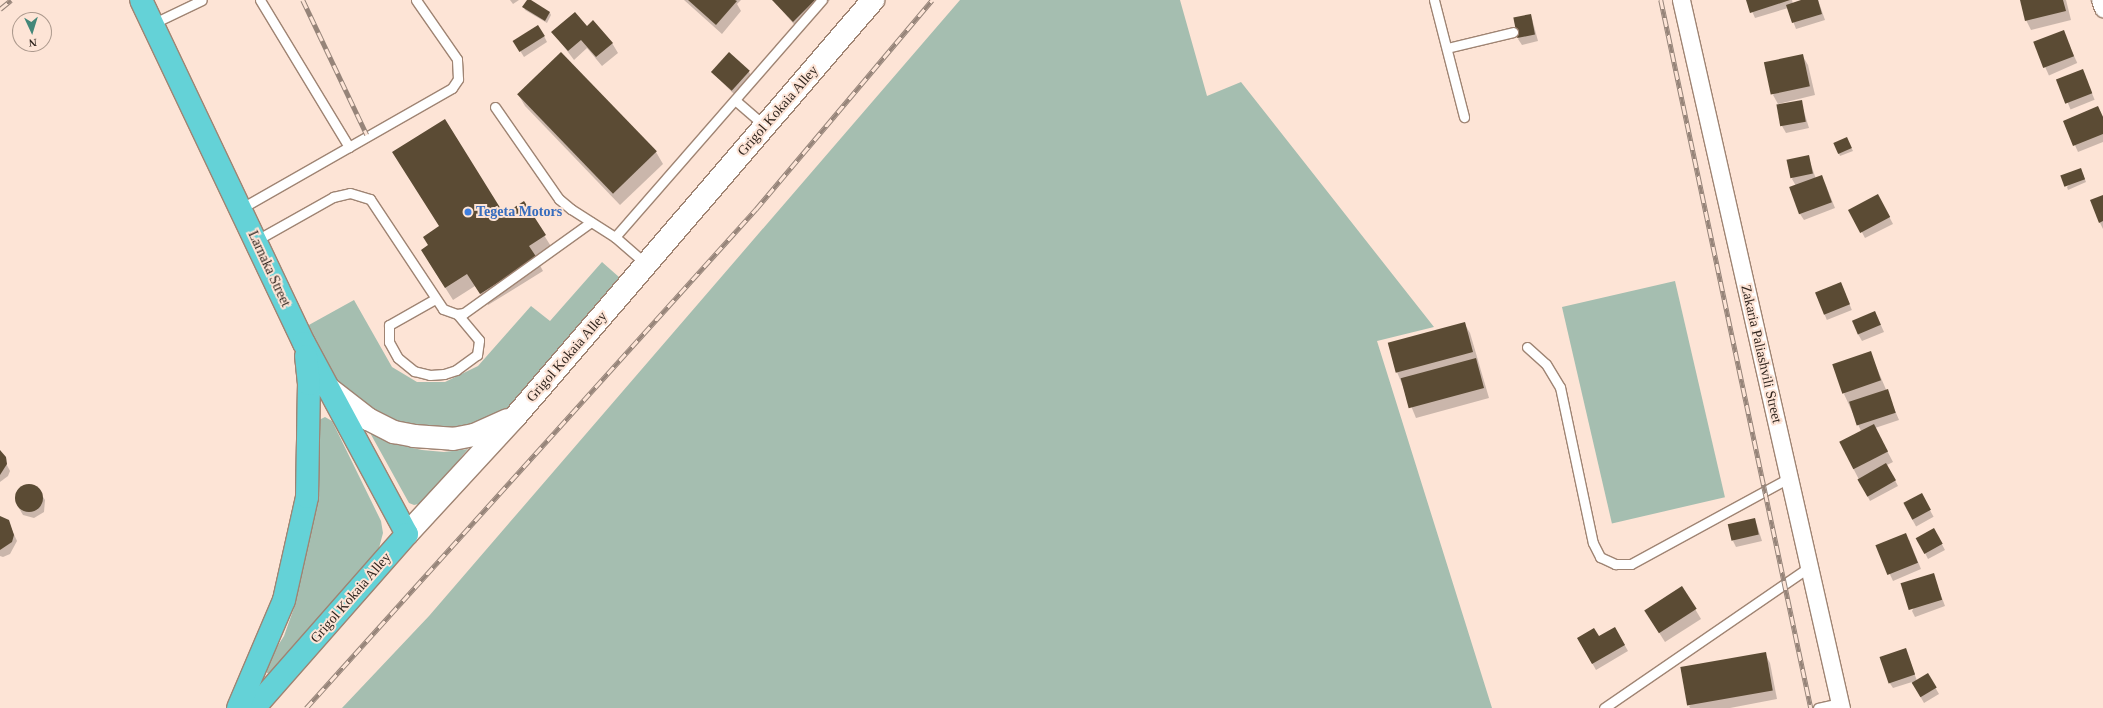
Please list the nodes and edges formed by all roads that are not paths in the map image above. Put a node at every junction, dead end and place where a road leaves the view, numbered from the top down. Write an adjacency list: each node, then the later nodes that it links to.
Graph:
1 (141, 0): 11 (highway, Larnaka Street)
2 (202, 0): 11 (lane)
3 (260, 0): 18 (lane)
4 (416, 0): 18 (lane)
5 (822, 0): 14 (lane)
6 (873, 0): 17 (main road, Grigol Kokaia Alley)
7 (1434, 0): 13 (lane)
8 (1681, 0): 30 (street, Zakaria Paliashvili Street)
9 (2100, 0): 10 (street)
10 (2103, 8)
11 (152, 24): 19 (highway, Larnaka Street)
12 (1513, 32): 13 (lane)
13 (1447, 48): 16 (lane)
14 (735, 100): 17 (lane); 21 (lane)
15 (495, 107): 20 (lane)
16 (1464, 117)
17 (765, 126): 23 (main road, Grigol Kokaia Alley)
18 (349, 147): 19 (lane)
19 (240, 209): 22 (highway, Larnaka Street)
20 (591, 222): 21 (lane); 25 (lane)
21 (615, 237): 23 (lane)
22 (255, 241): 24 (lane); 26 (highway, Larnaka Street)
23 (646, 264): 29 (main road, Grigol Kokaia Alley)
24 (435, 299): 25 (lane); 25 (lane)
25 (457, 314)
26 (304, 343): 28 (highway, Larnaka Street); 34 (highway)
27 (1527, 347): 30 (lane)
28 (328, 388): 29 (main road); 31 (highway, Larnaka Street)
29 (515, 417): 31 (main road, Grigol Kokaia Alley)
30 (1790, 478): 32 (street, Zakaria Paliashvili Street)
31 (407, 534): 35 (highway, Grigol Kokaia Alley)
32 (1809, 567): 33 (street, Zakaria Paliashvili Street); 36 (lane)
33 (1840, 706): 37 (lane)
34 (238, 708)
35 (254, 708)
36 (1604, 708)
37 (1818, 708)

